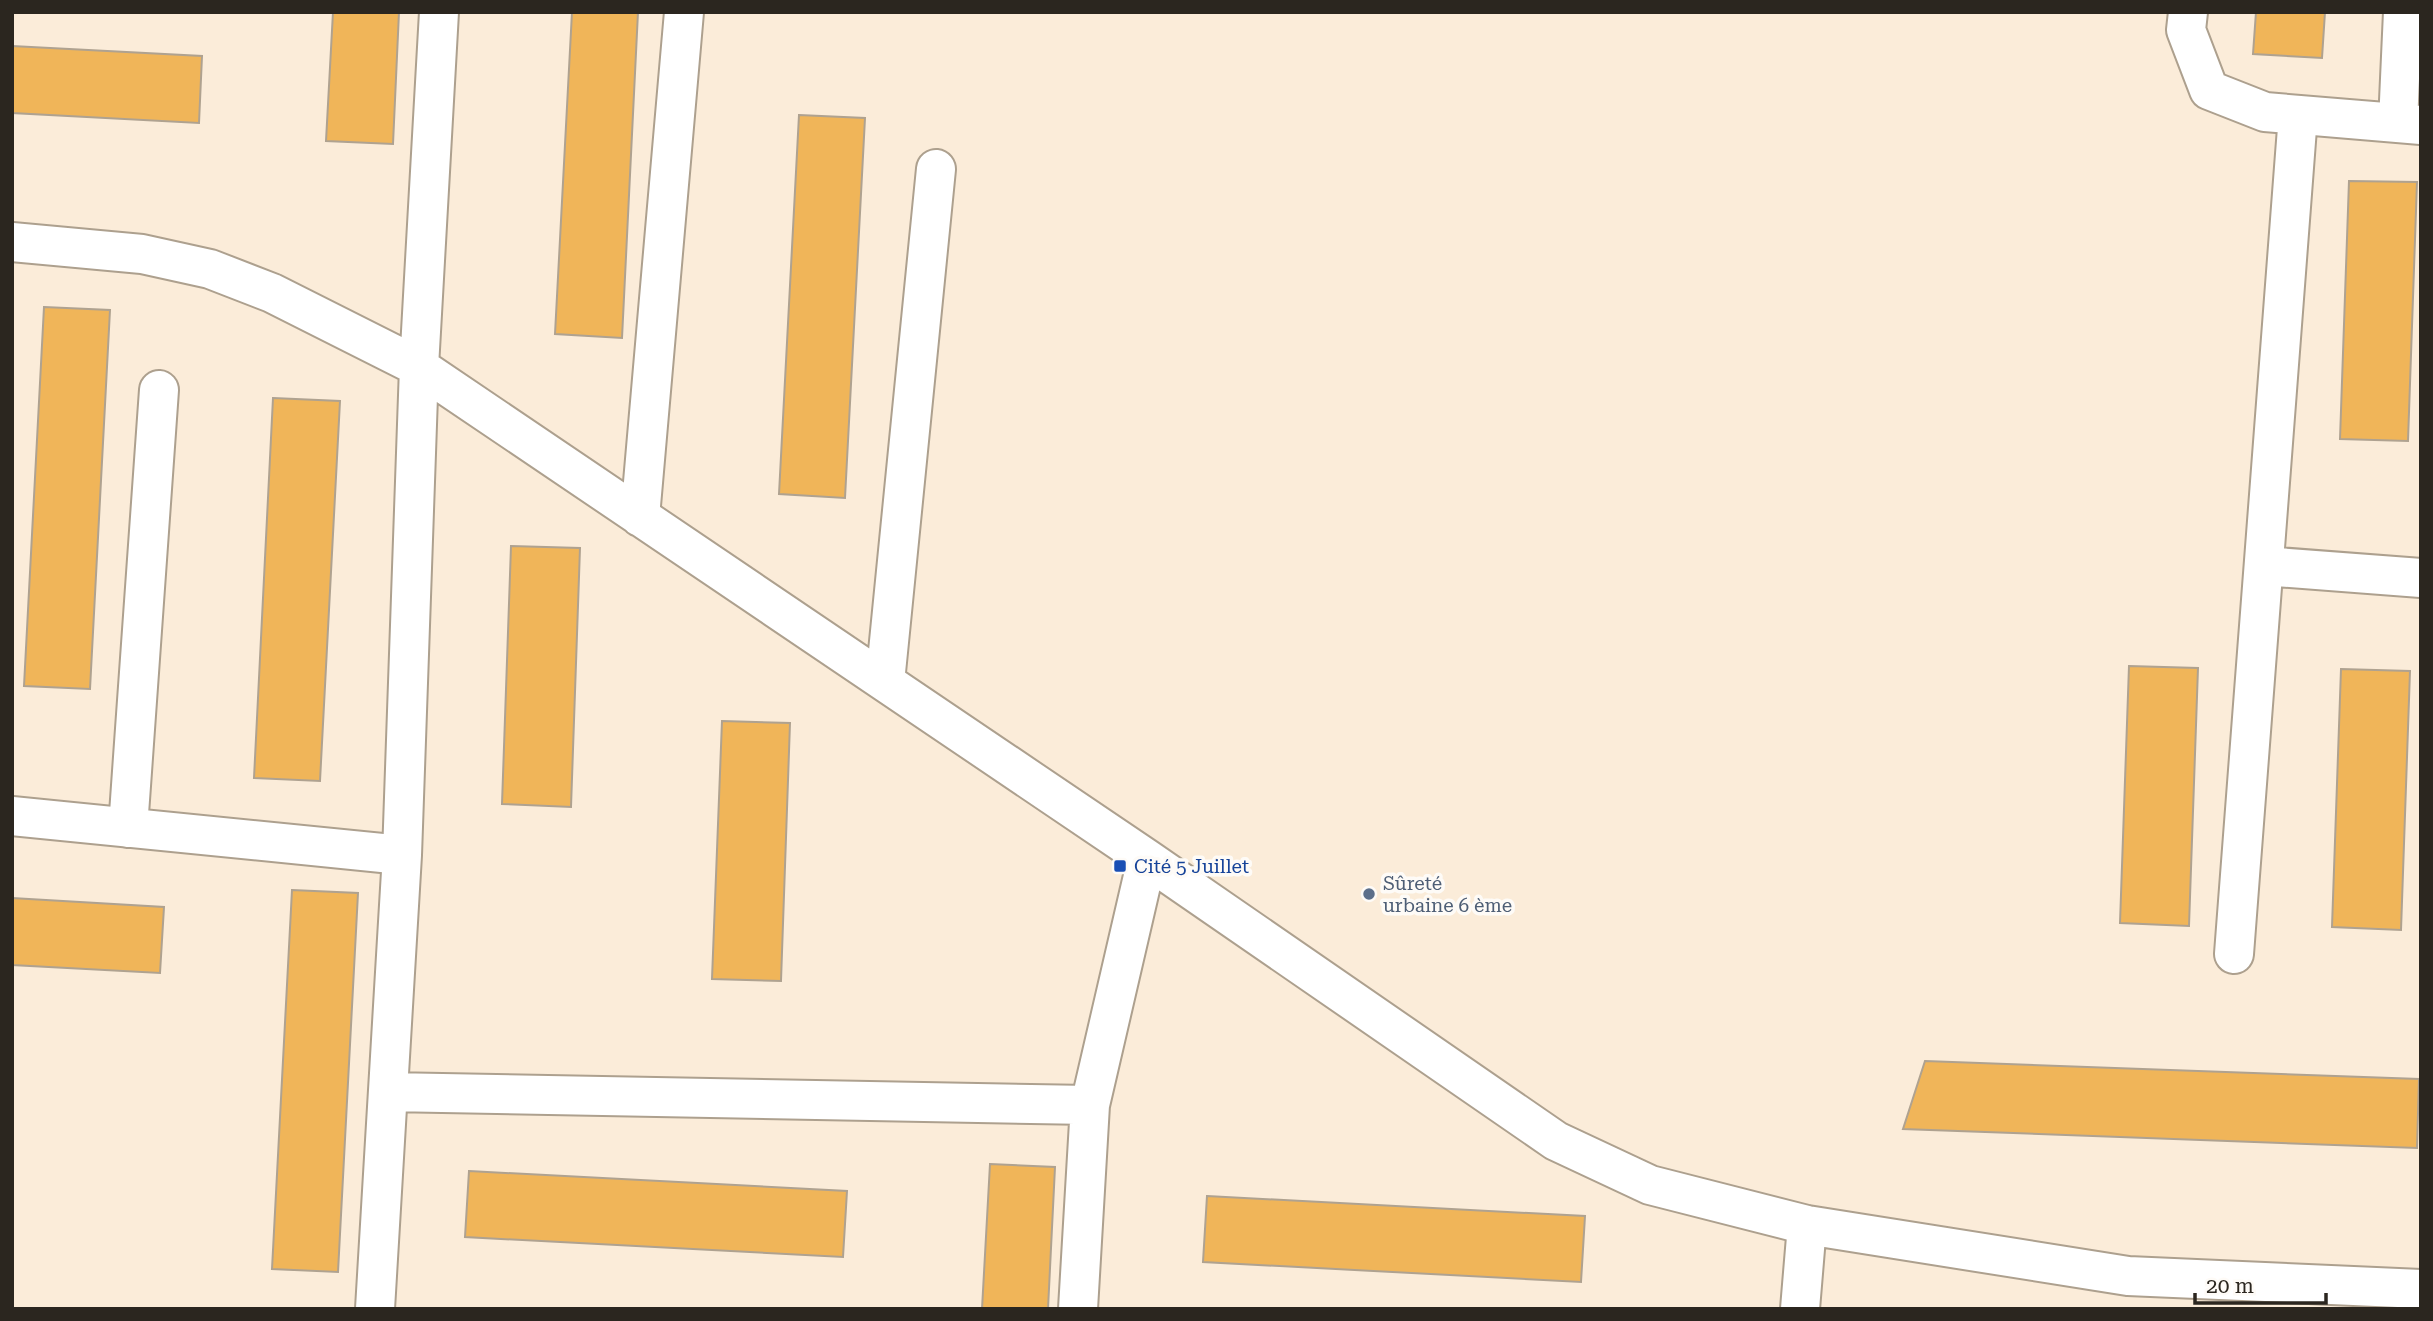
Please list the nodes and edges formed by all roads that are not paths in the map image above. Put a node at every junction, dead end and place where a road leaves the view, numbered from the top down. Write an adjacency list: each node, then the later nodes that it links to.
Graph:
1 (439, 12): 9 (street)
2 (684, 12): 11 (street)
3 (2188, 12): 5 (street)
4 (2403, 12): 6 (street)
5 (2298, 114): 6 (street); 12 (street)
6 (2409, 124)
7 (936, 169): 14 (street)
8 (12, 242): 9 (street)
9 (419, 367): 11 (street); 17 (street)
10 (159, 390): 16 (street)
11 (640, 517): 14 (street)
12 (2264, 566): 13 (street); 19 (street)
13 (2421, 578)
14 (885, 682): 18 (street)
15 (12, 816): 16 (street)
16 (128, 828): 17 (street)
17 (402, 855): 20 (street)
18 (1147, 859): 21 (street); 22 (street)
19 (2234, 954)
20 (388, 1092): 21 (street); 24 (street)
21 (1090, 1105): 25 (street)
22 (1807, 1226): 23 (street); 26 (street)
23 (2421, 1289)
24 (375, 1309)
25 (1078, 1309)
26 (1800, 1309)

